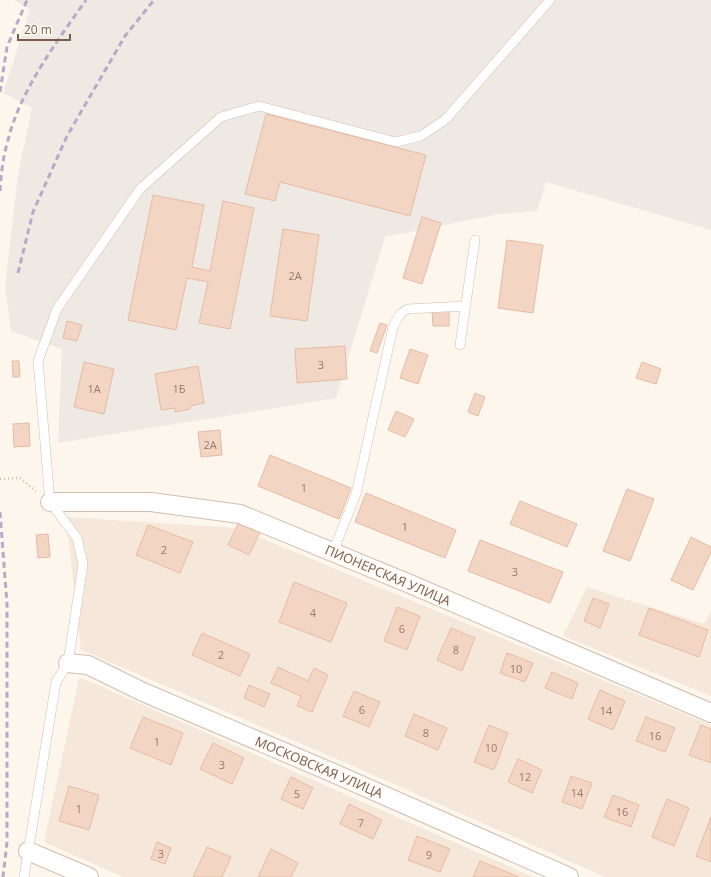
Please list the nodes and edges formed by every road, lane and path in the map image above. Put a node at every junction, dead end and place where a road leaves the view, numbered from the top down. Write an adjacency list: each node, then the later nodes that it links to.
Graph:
1 (550, 0): 6 (lane)
2 (475, 240): 3 (lane)
3 (465, 306): 4 (lane); 7 (lane)
4 (460, 345)
5 (0, 479): 6 (path)
6 (50, 502): 7 (street, ПИОНЕРСКАЯ УЛИЦА); 8 (lane)
7 (333, 552): 9 (street, ПИОНЕРСКАЯ УЛИЦА)
8 (68, 663): 10 (lane); 13 (street, МОСКОВСКАЯ УЛИЦА)
9 (711, 713)
10 (28, 851): 11 (lane); 12 (street)
11 (24, 877)
12 (89, 877)
13 (569, 877)

